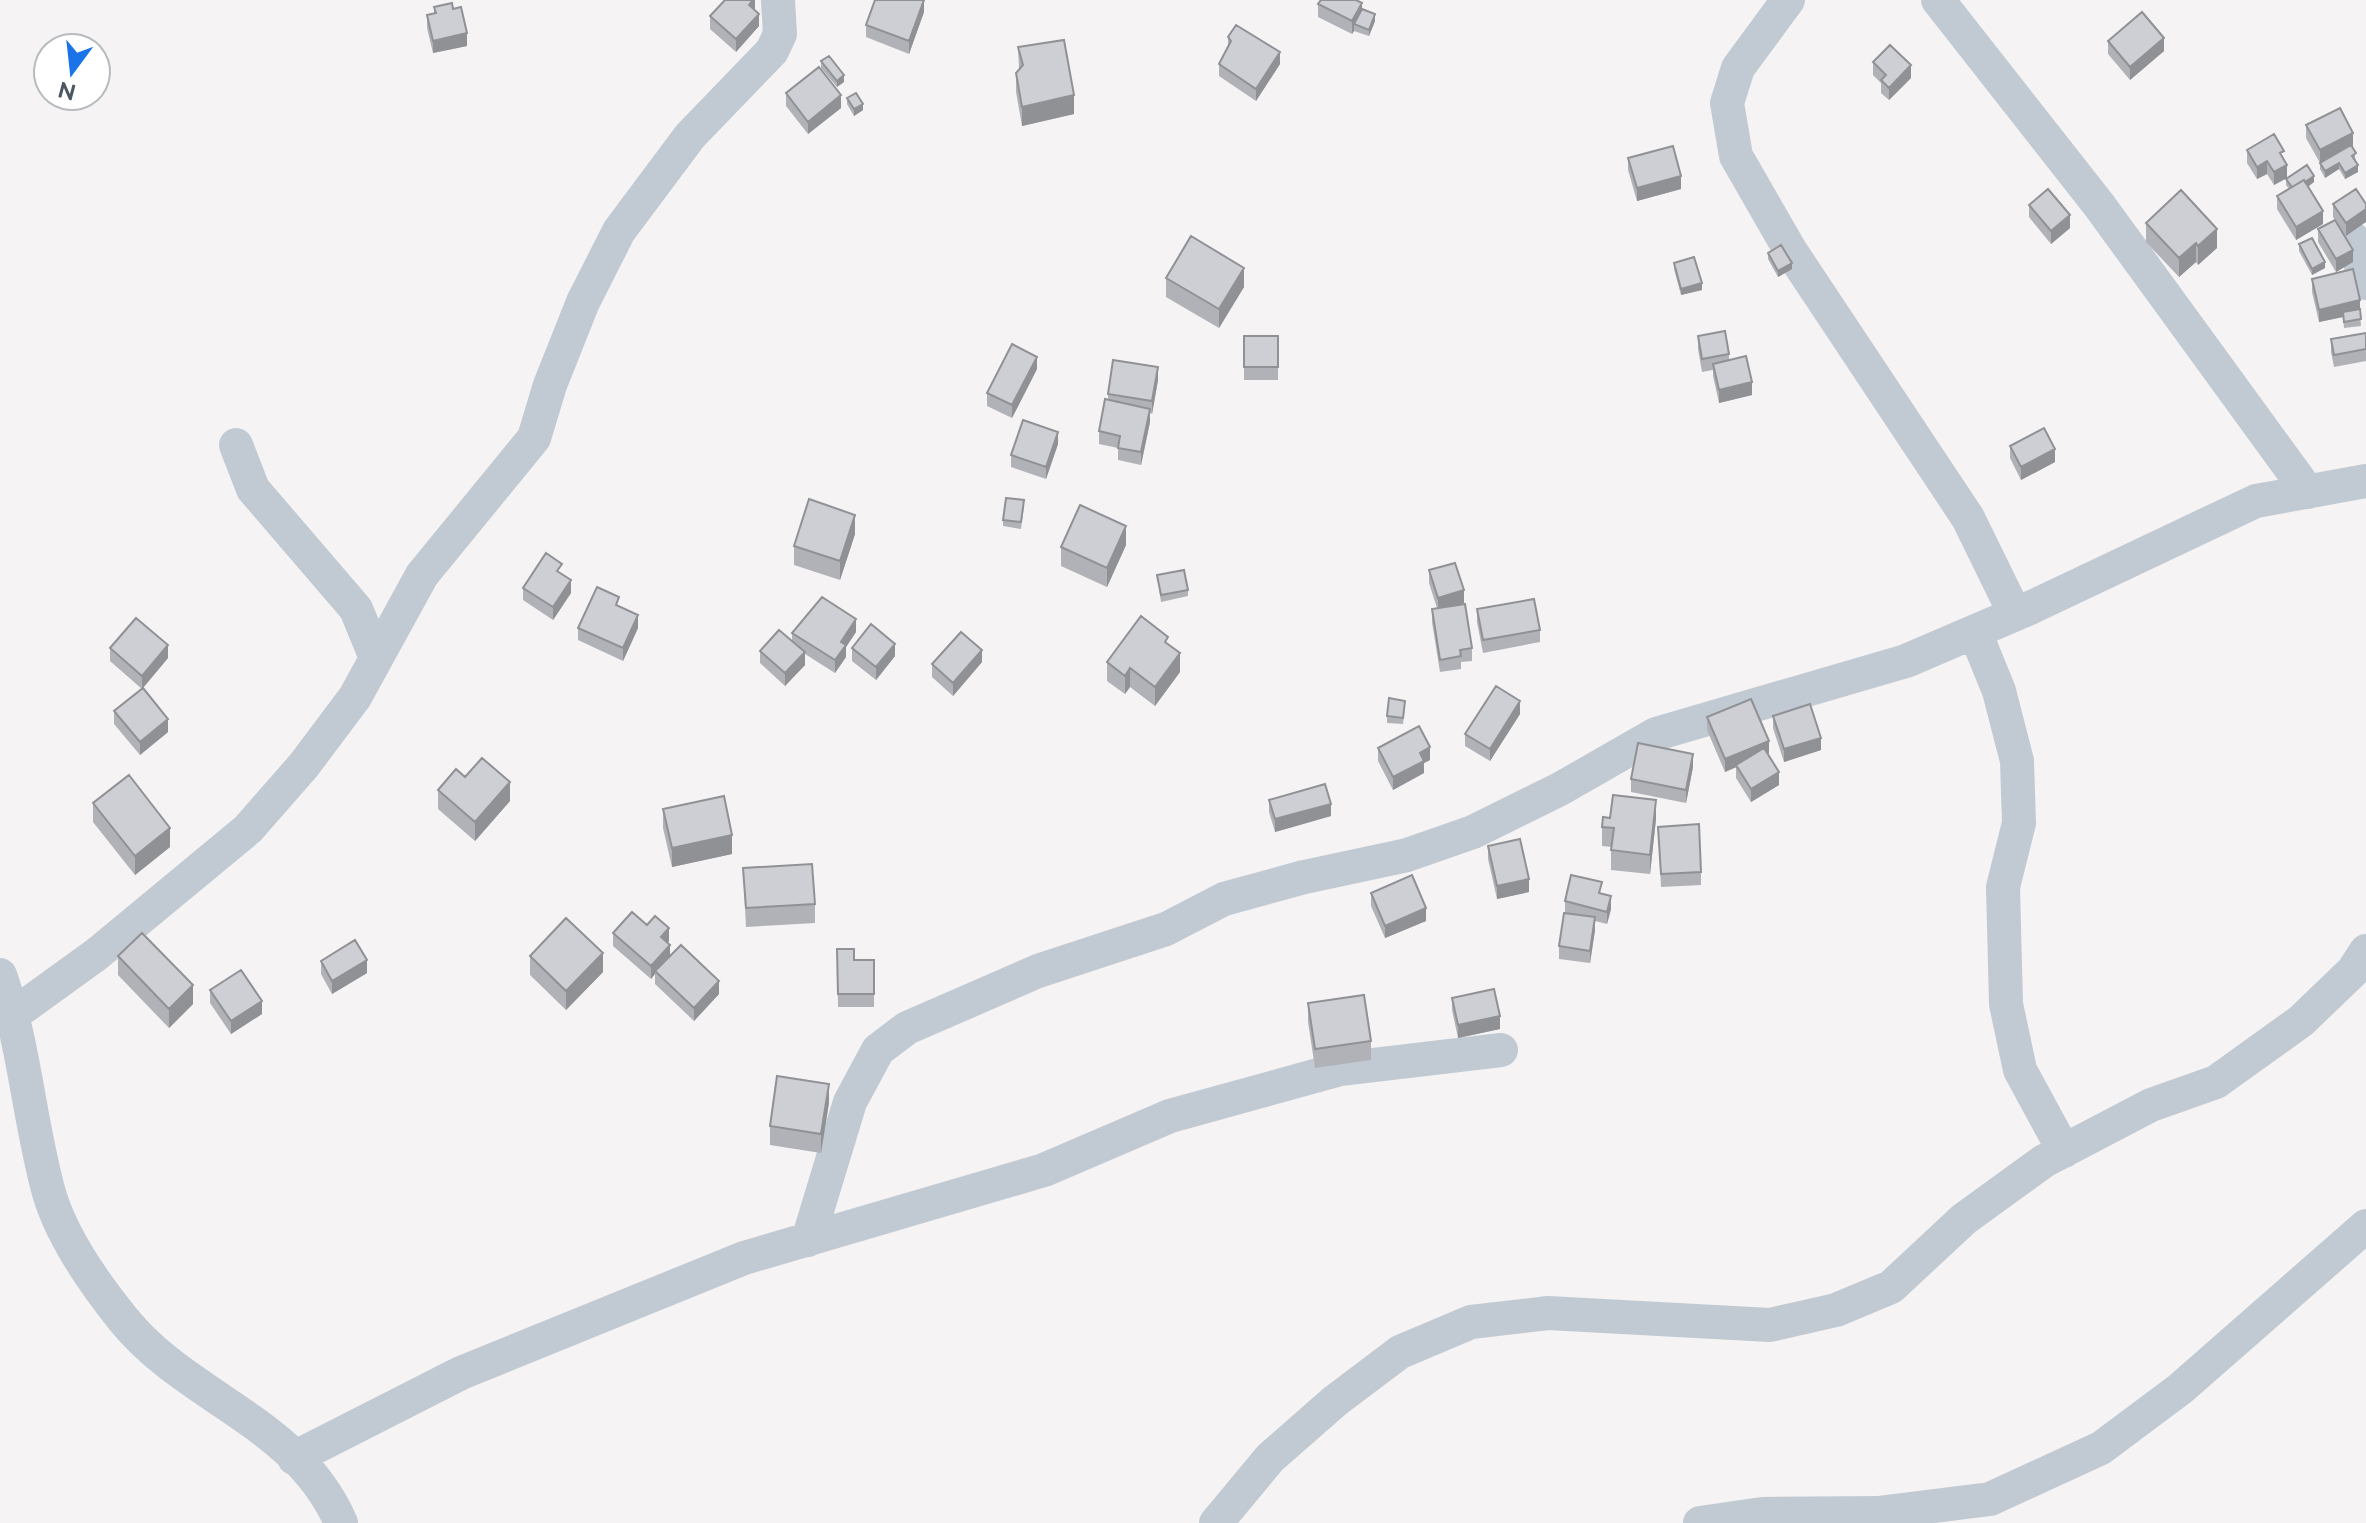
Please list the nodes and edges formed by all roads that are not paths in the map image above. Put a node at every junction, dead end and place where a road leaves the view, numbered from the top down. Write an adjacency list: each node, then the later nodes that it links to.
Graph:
1 (778, 0): 11 (street)
2 (1788, 0): 9 (street)
3 (1938, 0): 8 (street)
4 (2353, 239): 5 (street)
5 (2366, 283)
6 (236, 445): 11 (street)
7 (2366, 481): 8 (street)
8 (2308, 492): 9 (street)
9 (2015, 614): 10 (street)
10 (1975, 632): 17 (street); 19 (street)
11 (376, 658): 14 (street)
12 (2366, 951): 17 (street)
13 (0, 975): 14 (street)
14 (14, 1014): 16 (street)
15 (1501, 1050): 19 (street)
16 (11, 1071): 20 (street)
17 (2064, 1151): 22 (street)
18 (2366, 1226): 23 (street)
19 (808, 1240): 20 (street)
20 (294, 1458): 21 (street)
21 (341, 1523)
22 (1216, 1523)
23 (1700, 1523)

